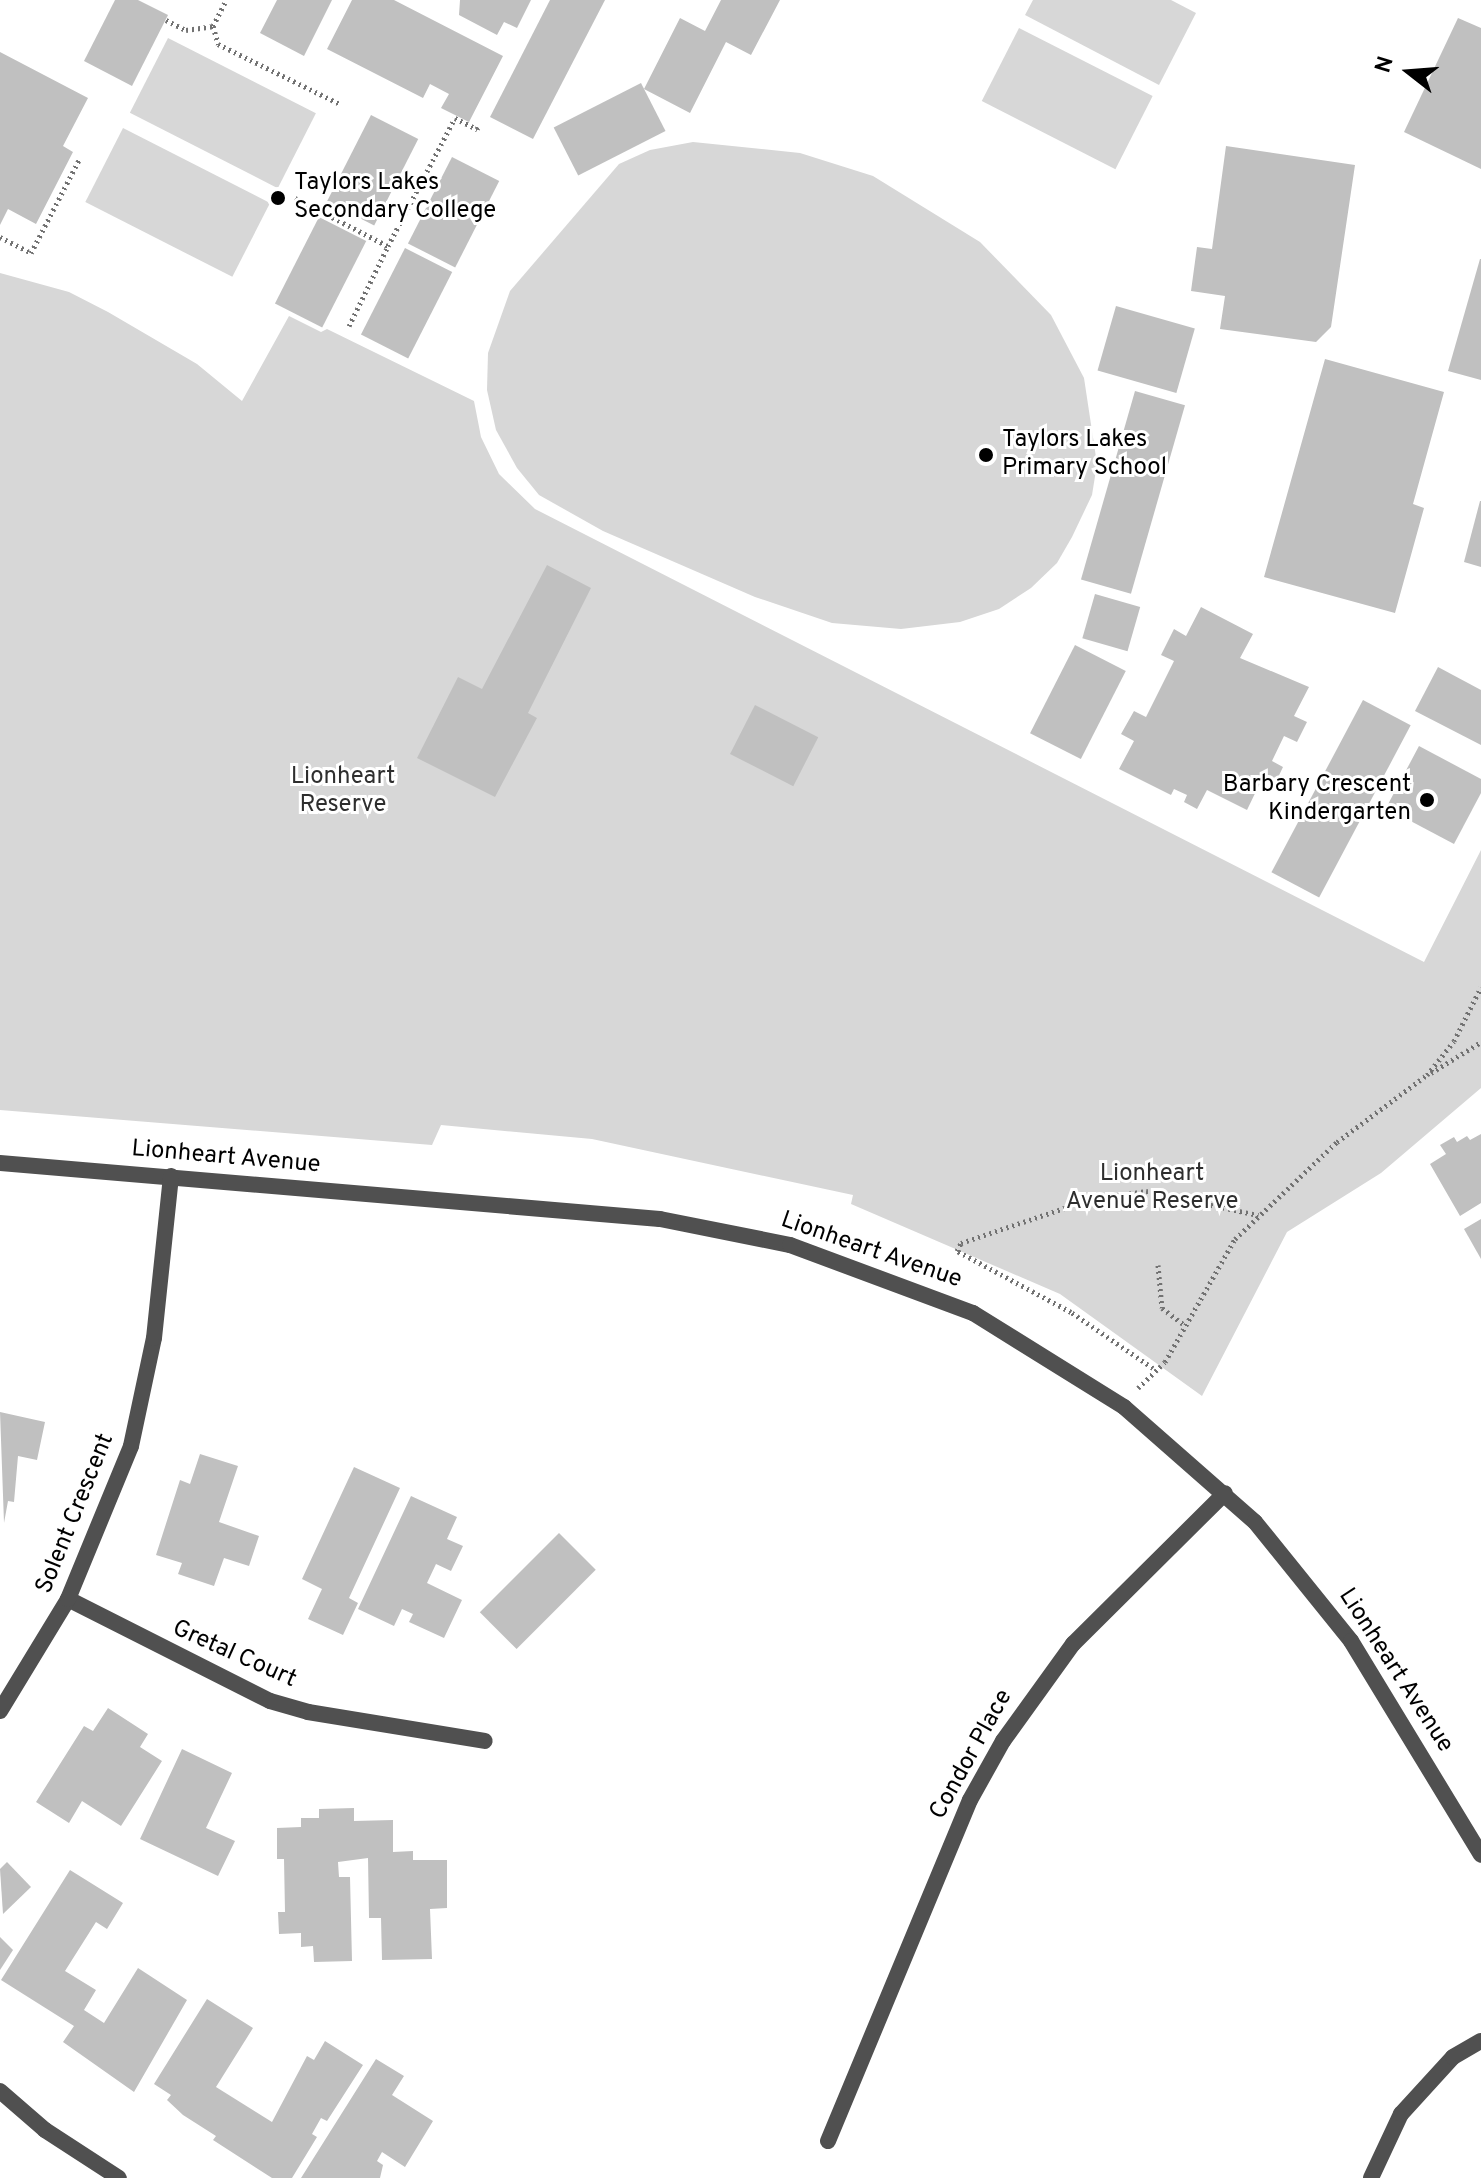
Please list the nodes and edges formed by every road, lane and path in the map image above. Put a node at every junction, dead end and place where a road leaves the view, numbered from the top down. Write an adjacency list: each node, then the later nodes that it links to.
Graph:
1 (226, 0): 3 (path)
2 (166, 20): 3 (path)
3 (213, 26): 4 (path)
4 (340, 104)
5 (479, 125): 9 (path)
6 (80, 158): 8 (path)
7 (295, 198): 9 (path)
8 (0, 237)
9 (388, 246): 10 (path)
10 (349, 326)
11 (1481, 987): 13 (path)
12 (1481, 1042): 13 (path)
13 (1427, 1075): 16 (path)
14 (0, 1163): 15 (street, Lionheart Avenue)
15 (171, 1176): 20 (street, Lionheart Avenue); 22 (street, Solent Crescent)
16 (1258, 1215): 18 (path); 19 (path)
17 (1158, 1265): 18 (path)
18 (1183, 1324): 19 (path)
19 (1153, 1368): 20 (path)
20 (1124, 1407): 21 (street, Lionheart Avenue)
21 (1225, 1493): 25 (street, Lionheart Avenue); 28 (street, Condor Place)
22 (68, 1599): 23 (street, Solent Crescent); 24 (street, Gretal Court)
23 (0, 1711)
24 (485, 1741)
25 (1481, 1855)
26 (1481, 2041): 30 (street)
27 (0, 2091): 29 (street)
28 (828, 2141)
29 (119, 2178)
30 (1371, 2178)

